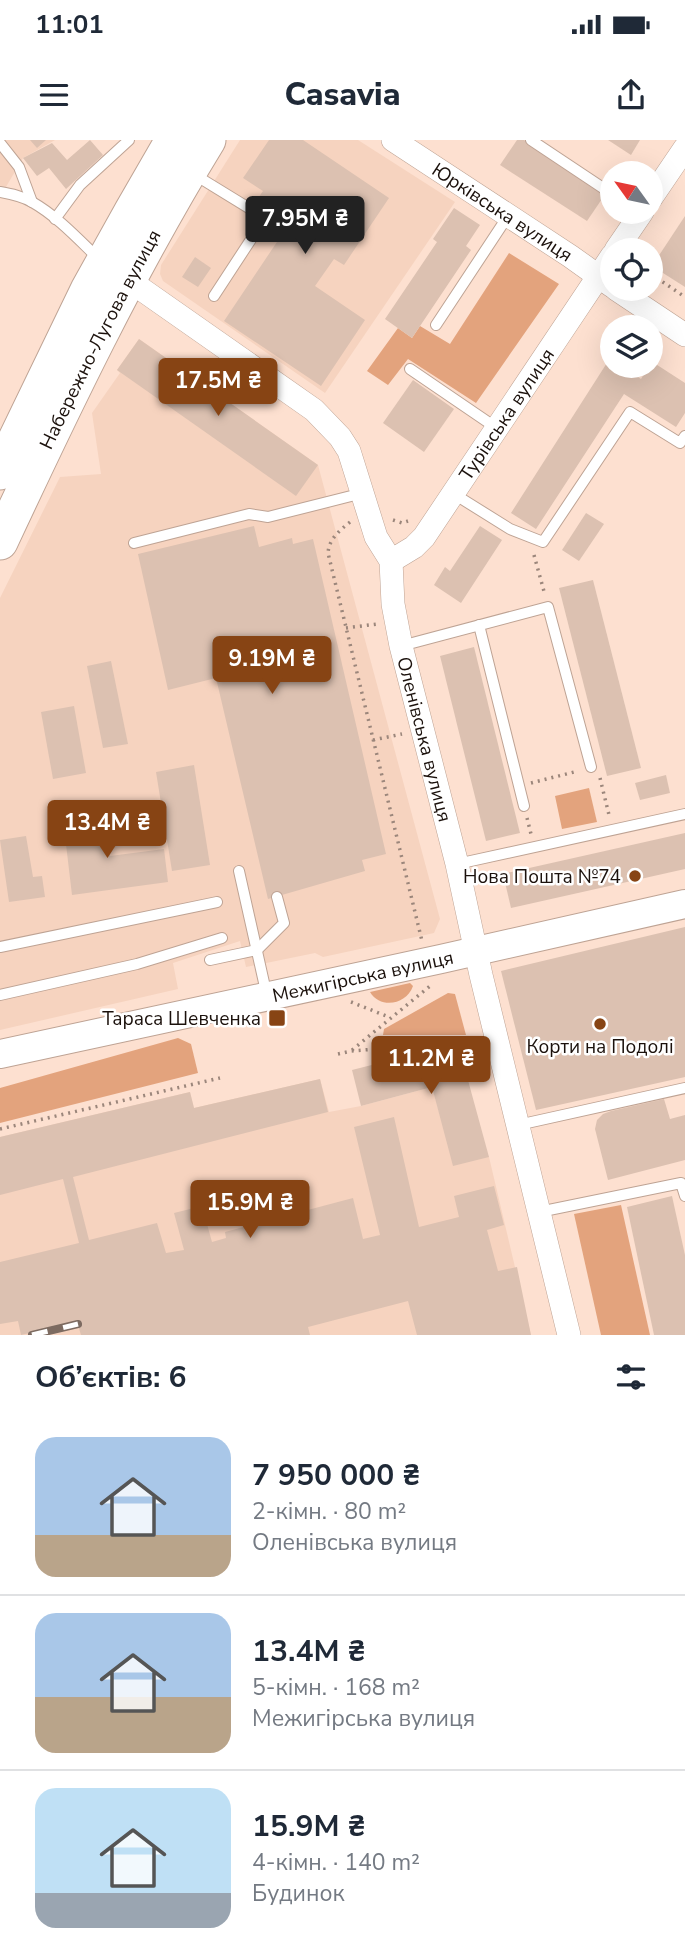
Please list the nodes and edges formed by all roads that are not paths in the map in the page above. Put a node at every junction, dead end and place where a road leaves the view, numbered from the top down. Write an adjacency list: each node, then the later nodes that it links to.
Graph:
1 (129, 140): 14 (lane)
2 (173, 140): 15 (main road, Набережно-Лугова вулиця)
3 (208, 140): 8 (main road, Набережно-Лугова вулиця)
4 (393, 140): 13 (street, Юрківська вулиця)
5 (531, 140): 10 (lane)
6 (0, 143): 12 (lane)
7 (685, 148): 9 (street)
8 (189, 171): 15 (main road, Набережно-Лугова вулиця); 17 (lane)
9 (663, 180)
10 (600, 186)
11 (0, 192): 12 (lane)
12 (32, 202): 14 (lane)
13 (508, 216): 16 (street, Юрківська вулиця); 20 (lane)
14 (55, 219): 15 (lane)
15 (116, 271): 25 (main road, Набережно-Лугова вулиця); 26 (street, Оленівська вулиця); 28 (main road, Набережно-Лугова вулиця)
16 (600, 278)
17 (214, 296)
18 (600, 296): 23 (street, Турівська вулиця)
19 (629, 301): 21 (street, Юрківська вулиця)
20 (436, 325)
21 (674, 338)
22 (410, 369): 23 (lane)
23 (499, 429): 27 (street, Турівська вулиця)
24 (685, 436): 27 (lane)
25 (0, 472)
26 (363, 493): 29 (lane); 30 (street, Оленівська вулиця)
27 (454, 494): 30 (street, Турівська вулиця)
28 (0, 542)
29 (134, 543)
30 (391, 561): 32 (street, Оленівська вулиця)
31 (479, 625): 32 (lane); 33 (lane); 34 (lane)
32 (401, 646): 36 (street, Оленівська вулиця)
33 (591, 767)
34 (524, 806)
35 (685, 814): 36 (lane)
36 (457, 864): 44 (street, Оленівська вулиця)
37 (239, 871): 43 (lane)
38 (277, 897): 43 (lane)
39 (217, 902): 42 (lane)
40 (685, 904): 44 (street, Межигірська вулиця)
41 (222, 938): 46 (lane)
42 (0, 947)
43 (257, 950): 45 (lane); 47 (lane)
44 (476, 951): 47 (street, Межигірська вулиця); 50 (street, Оленівська вулиця)
45 (210, 960)
46 (0, 995)
47 (267, 996): 48 (street, Межигірська вулиця)
48 (0, 1054)
49 (685, 1088): 50 (lane)
50 (518, 1125): 52 (street, Оленівська вулиця)
51 (685, 1196): 52 (lane)
52 (539, 1212): 53 (street, Оленівська вулиця)
53 (569, 1335)

